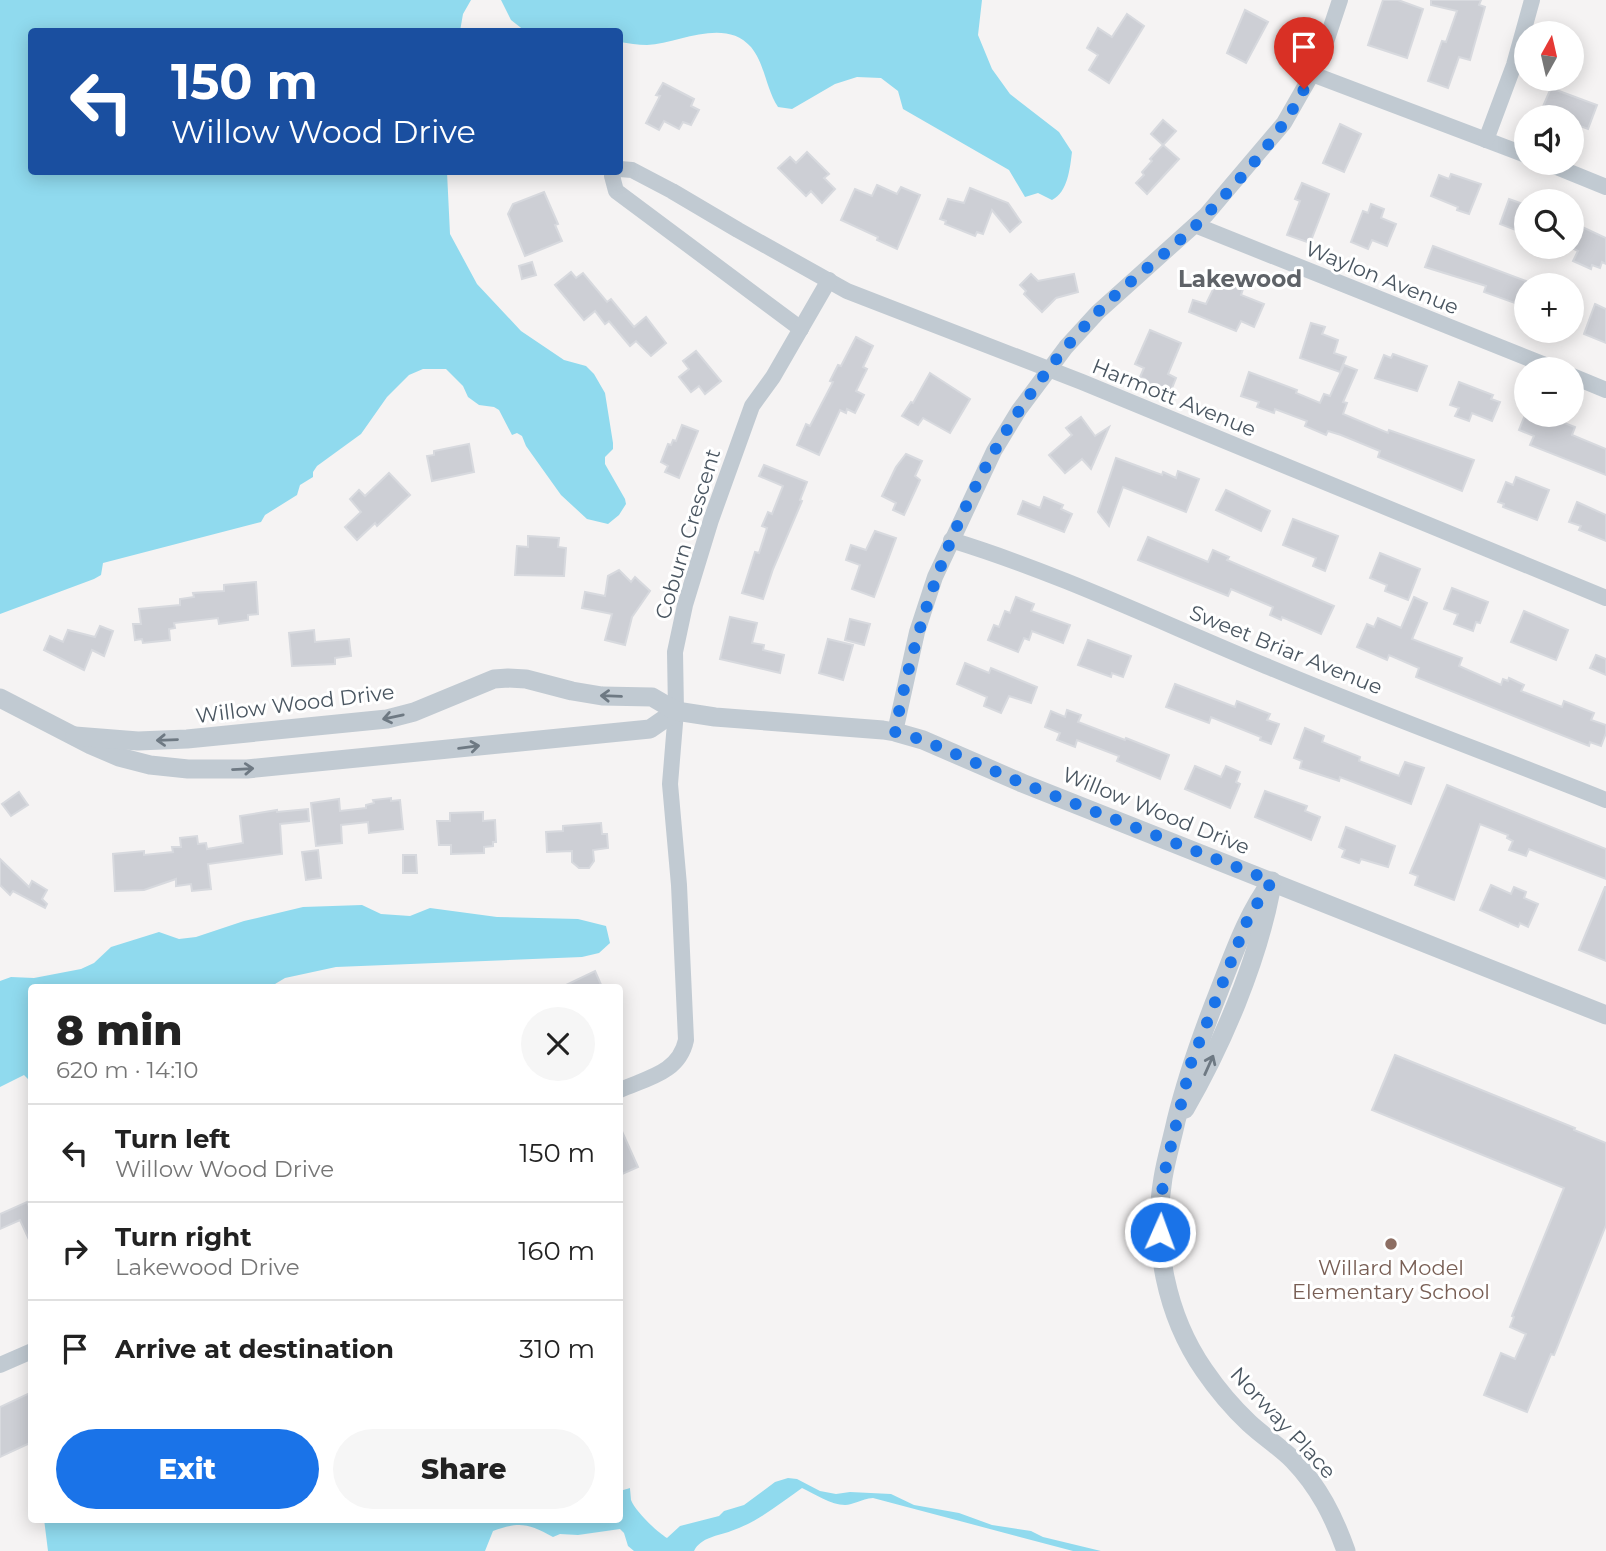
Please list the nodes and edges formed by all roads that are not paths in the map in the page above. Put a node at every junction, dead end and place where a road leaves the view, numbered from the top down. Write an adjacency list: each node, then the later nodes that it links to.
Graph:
1 (1340, 0): 3 (street)
2 (1532, 0): 4 (street)
3 (1312, 74): 4 (street); 10 (street)
4 (1486, 140): 5 (street)
5 (1514, 150)
6 (623, 170): 11 (street, Harmott Avenue)
7 (613, 175): 12 (street, Harmott Avenue)
8 (1576, 175): 9 (street)
9 (1606, 187)
10 (1195, 225): 13 (street, Waylon Avenue); 14 (street)
11 (829, 280): 12 (street, Coburn Crescent); 14 (street, Harmott Avenue)
12 (801, 329): 20 (street, Coburn Crescent)
13 (1525, 357)
14 (1048, 369): 17 (street); 18 (street, Harmott Avenue)
15 (1584, 381): 16 (street)
16 (1606, 390)
17 (951, 540): 21 (street); 23 (street, Sweet Briar Avenue)
18 (1606, 598)
19 (0, 698): 22 (street, Willow Wood Drive)
20 (676, 711): 21 (street, Willow Wood Drive); 22 (street, Willow Wood Drive, one-way to 20); 22 (street, Willow Wood Drive, one-way to 22); 26 (street, Coburn Crescent)
21 (895, 732): 24 (street, Willow Wood Drive)
22 (75, 736)
23 (1606, 800)
24 (1272, 881): 25 (street, Willow Wood Drive); 29 (street, Norway Place)
25 (1606, 1015)
26 (623, 1089)
27 (28, 1353): 28 (street)
28 (0, 1365)
29 (1346, 1551)

